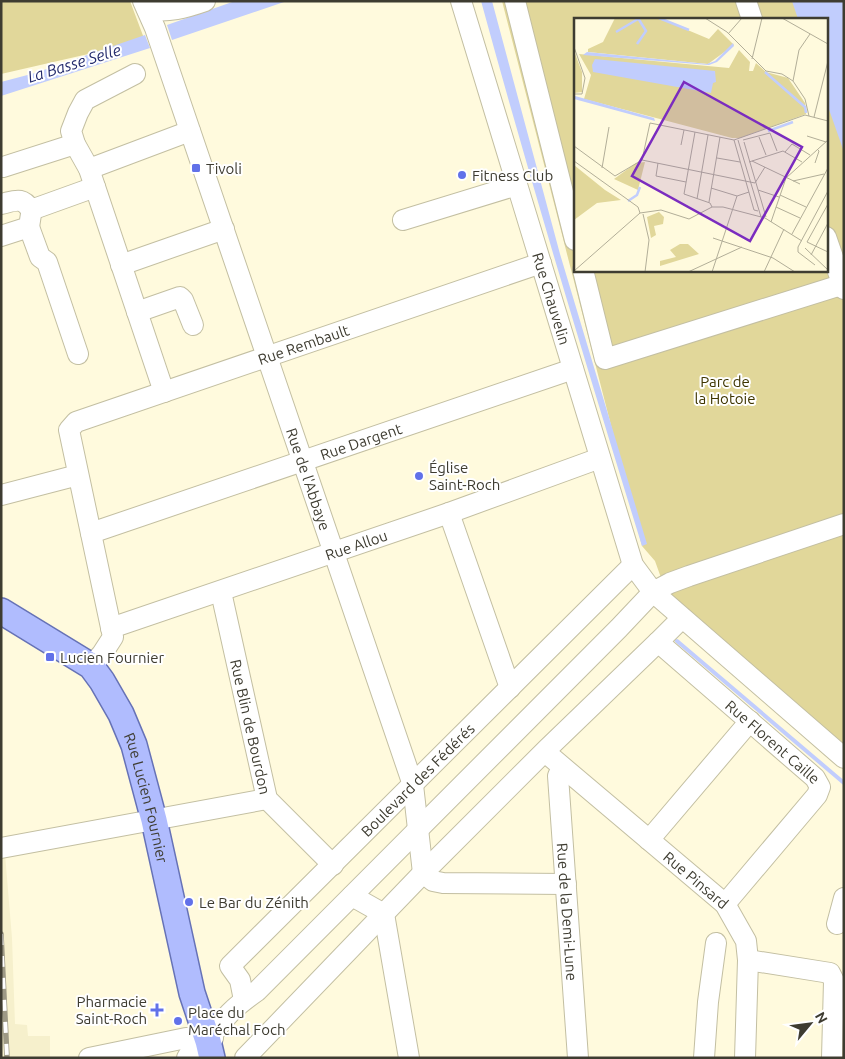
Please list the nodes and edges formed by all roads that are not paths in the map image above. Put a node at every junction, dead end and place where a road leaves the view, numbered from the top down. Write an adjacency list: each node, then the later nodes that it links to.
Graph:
1 (205, 1): 5 (street)
2 (461, 1): 12 (street, Rue Chauvelin)
3 (515, 1): 18 (street)
4 (746, 1): 6 (street)
5 (145, 5): 8 (street, Rue de l'Abbaye)
6 (752, 18)
7 (135, 74): 9 (street)
8 (190, 131): 11 (street); 16 (street, Rue de l'Abbaye)
9 (75, 144): 10 (street); 11 (street)
10 (3, 167)
11 (92, 178): 14 (street); 21 (street)
12 (517, 185): 15 (street); 20 (street, Rue Chauvelin)
13 (1, 204): 14 (street)
14 (30, 218): 17 (street); 26 (street)
15 (403, 220)
16 (224, 229): 21 (street); 27 (street, Rue de l'Abbaye)
17 (1, 236)
18 (574, 236)
19 (828, 243): 23 (street)
20 (541, 263): 27 (street, Rue Rembault); 28 (street, Rue Chauvelin)
21 (121, 265): 24 (street)
22 (583, 271): 23 (street)
23 (843, 286)
24 (137, 312): 25 (street); 29 (street)
25 (192, 325)
26 (78, 354)
27 (268, 357): 29 (street, Rue Rembault); 31 (street, Rue de l'Abbaye)
28 (573, 369): 30 (street, Rue Chauvelin); 31 (street, Rue Dargent)
29 (164, 392): 32 (street, Rue Rembault)
30 (600, 458): 34 (street, Rue Allou); 38 (street, Rue Chauvelin)
31 (302, 461): 36 (street, Rue Dargent); 37 (street, Rue de l'Abbaye)
32 (78, 475): 33 (street); 36 (street)
33 (1, 496)
34 (449, 513): 37 (street, Rue Allou); 46 (street)
35 (844, 524): 40 (street)
36 (91, 533): 43 (street)
37 (334, 552): 39 (street, Rue Allou); 51 (street, Rue de l'Abbaye)
38 (633, 566): 40 (street, Rue Chauvelin); 46 (street, Boulevard des Fédérés)
39 (221, 592): 43 (street, Rue Allou); 52 (street, Rue Blin de Bourdon)
40 (653, 592): 42 (street, Rue Chauvelin); 54 (street)
41 (1, 610): 45 (main road, Rue Lucien Fournier)
42 (682, 618): 44 (street); 49 (street, Rue Chauvelin)
43 (111, 628): 45 (street)
44 (658, 642): 47 (street, Rue Florent Caille); 48 (street)
45 (90, 666): 53 (main road, Rue Lucien Fournier)
46 (510, 688): 51 (street, Boulevard des Fédérés)
47 (750, 721): 55 (street); 62 (street, Rue Florent Caille)
48 (545, 752): 50 (street, Rue Pinsard); 58 (street)
49 (844, 758)
50 (562, 767): 55 (street, Rue Pinsard); 59 (street, Rue de la Demi-Lune)
51 (413, 785): 54 (street, Rue de l'Abbaye); 57 (street, Boulevard des Fédérés)
52 (267, 799): 53 (street); 57 (street, Rue Blin de Bourdon)
53 (154, 820): 56 (street); 69 (main road, Rue Lucien Fournier)
54 (418, 829): 58 (street, Rue de l'Abbaye); 60 (street)
55 (649, 840): 62 (street, Rue Pinsard)
56 (6, 847)
57 (333, 865): 67 (street, Boulevard des Fédérés)
58 (423, 874): 59 (street); 63 (street)
59 (566, 884): 73 (street, Rue de la Demi-Lune)
60 (352, 896): 63 (street); 67 (street)
61 (844, 898): 64 (street)
62 (725, 904): 66 (street, Rue Pinsard)
63 (384, 914): 71 (street); 72 (street)
64 (837, 924)
65 (716, 944): 74 (street)
66 (748, 960): 75 (street, Rue Pinsard); 76 (street)
67 (250, 995): 69 (street)
68 (176, 1047): 69 (street); 70 (street)
69 (207, 1052)
70 (89, 1058)
71 (245, 1058)
72 (408, 1058)
73 (578, 1058)
74 (704, 1058)
75 (745, 1058)
76 (832, 1058)

